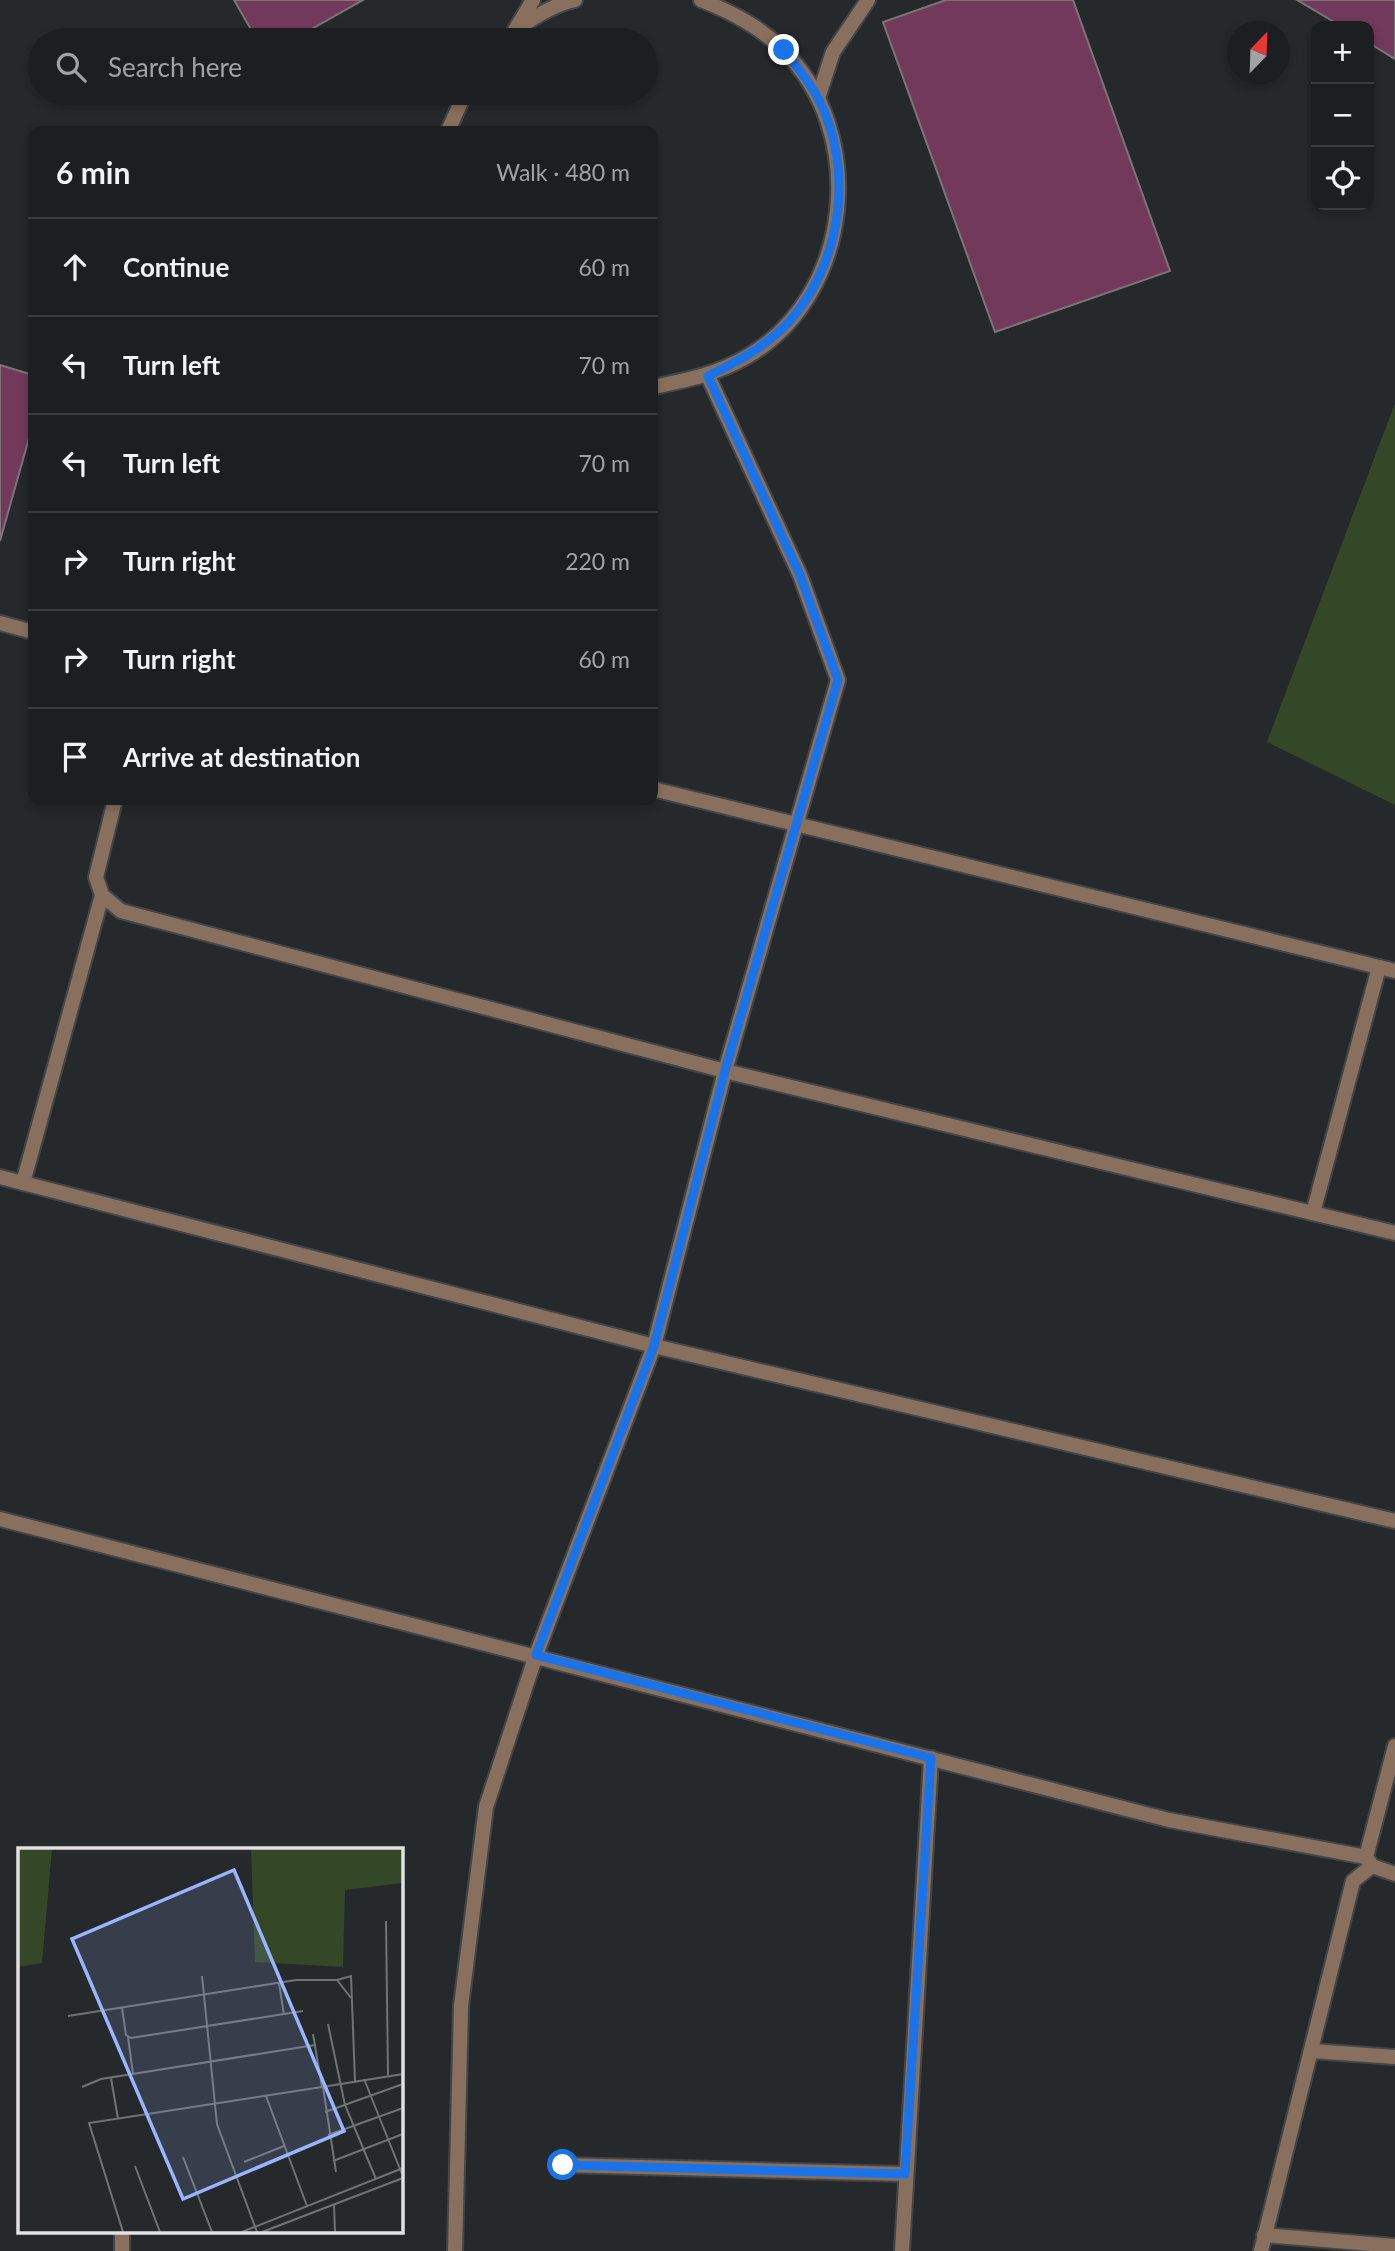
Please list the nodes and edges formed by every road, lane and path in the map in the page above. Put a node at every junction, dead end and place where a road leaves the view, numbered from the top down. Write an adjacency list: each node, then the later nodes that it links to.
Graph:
1 (533, 0): 5 (street)
2 (575, 0): 6 (street)
3 (701, 0): 7 (street)
4 (868, 0): 7 (street)
5 (515, 28)
6 (524, 28)
7 (818, 98): 10 (street)
8 (460, 105): 9 (street)
9 (450, 126)
10 (708, 376): 11 (street); 16 (street)
11 (658, 386)
12 (0, 623): 13 (street)
13 (28, 631)
14 (658, 790): 16 (street)
15 (114, 805): 17 (street)
16 (796, 826): 18 (street); 20 (street)
17 (102, 895): 20 (street); 22 (street)
18 (1379, 967): 19 (street); 23 (street)
19 (1395, 971)
20 (725, 1071): 23 (street); 25 (street)
21 (0, 1177): 22 (street)
22 (23, 1183): 25 (street)
23 (1313, 1213): 24 (street)
24 (1395, 1233)
25 (654, 1346): 27 (street); 28 (street)
26 (0, 1519): 28 (street)
27 (1395, 1521)
28 (536, 1655): 30 (street); 39 (street)
29 (1395, 1746): 31 (street)
30 (931, 1758): 31 (street); 36 (street)
31 (1369, 1862): 32 (street); 33 (street)
32 (1395, 1874)
33 (1311, 2051): 34 (street); 37 (street)
34 (1395, 2057)
35 (563, 2165): 36 (street)
36 (905, 2174): 40 (street)
37 (1264, 2235): 38 (street); 41 (street)
38 (1395, 2246)
39 (455, 2251)
40 (902, 2251)
41 (1261, 2251)

